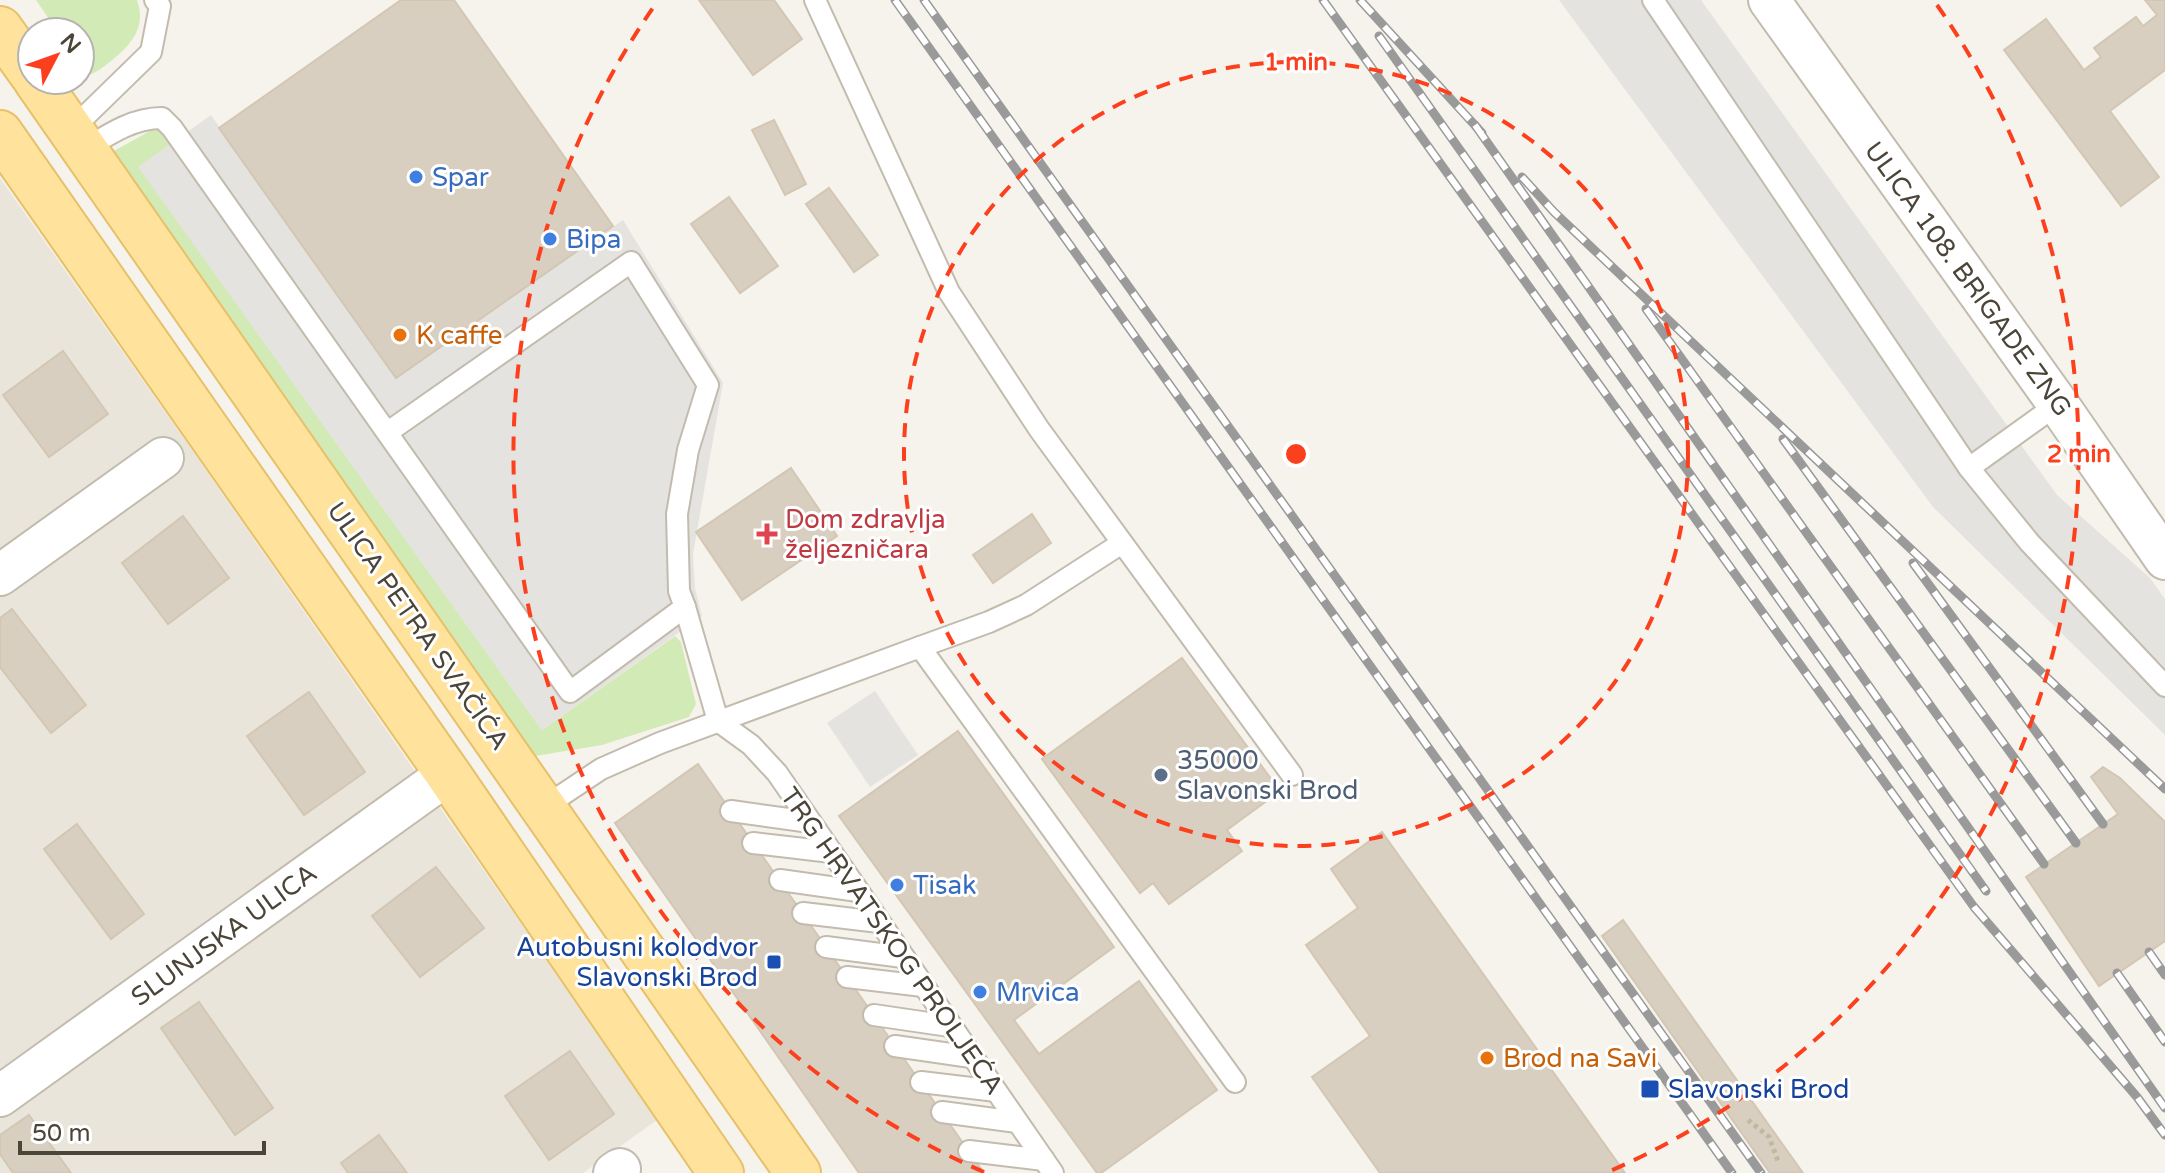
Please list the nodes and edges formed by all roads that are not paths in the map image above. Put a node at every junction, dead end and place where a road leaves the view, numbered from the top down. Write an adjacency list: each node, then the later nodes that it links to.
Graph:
1 (155, 0): 9 (lane)
2 (815, 0): 14 (lane)
3 (1653, 0): 13 (lane)
4 (1769, 0): 10 (street, ULICA 108. BRIGADE ZNG)
5 (0, 29): 6 (main road)
6 (16, 52)
7 (47, 96): 9 (main road, ULICA PETRA SVAČIĆA)
8 (0, 133): 21 (main road)
9 (78, 139): 11 (lane); 23 (main road, ULICA PETRA SVAČIĆA)
10 (2058, 404): 13 (lane); 15 (street, ULICA 108. BRIGADE ZNG)
11 (388, 432): 17 (lane); 17 (lane)
12 (163, 458): 16 (street)
13 (1969, 468): 19 (lane)
14 (1122, 543): 18 (lane); 22 (lane)
15 (2165, 559)
16 (0, 575)
17 (685, 607): 20 (lane)
18 (920, 647): 20 (lane); 41 (lane)
19 (2165, 686)
20 (718, 721): 23 (lane); 25 (lane, TRG HRVATSKOG PROLJEĆA)
21 (448, 774): 43 (street, SLUNJSKA ULICA); 48 (main road)
22 (1292, 775)
23 (544, 807): 49 (main road, ULICA PETRA SVAČIĆA)
24 (731, 811): 25 (lane)
25 (810, 822): 27 (lane, TRG HRVATSKOG PROLJEĆA)
26 (753, 843): 27 (lane)
27 (831, 852): 29 (lane, TRG HRVATSKOG PROLJEĆA)
28 (780, 880): 29 (lane)
29 (858, 891): 31 (lane, TRG HRVATSKOG PROLJEĆA)
30 (803, 913): 31 (lane)
31 (879, 922): 33 (lane, TRG HRVATSKOG PROLJEĆA)
32 (826, 947): 33 (lane)
33 (903, 957): 35 (lane, TRG HRVATSKOG PROLJEĆA)
34 (847, 977): 35 (lane)
35 (923, 986): 37 (lane, TRG HRVATSKOG PROLJEĆA)
36 (874, 1015): 37 (lane)
37 (949, 1026): 39 (lane, TRG HRVATSKOG PROLJEĆA)
38 (895, 1046): 39 (lane)
39 (971, 1057): 42 (lane, TRG HRVATSKOG PROLJEĆA)
40 (921, 1082): 42 (lane)
41 (1235, 1082)
42 (996, 1091): 45 (lane, TRG HRVATSKOG PROLJEĆA)
43 (0, 1096)
44 (942, 1112): 45 (lane)
45 (1017, 1122): 47 (lane, TRG HRVATSKOG PROLJEĆA)
46 (969, 1151): 47 (lane)
47 (1049, 1167)
48 (721, 1173)
49 (798, 1173)

